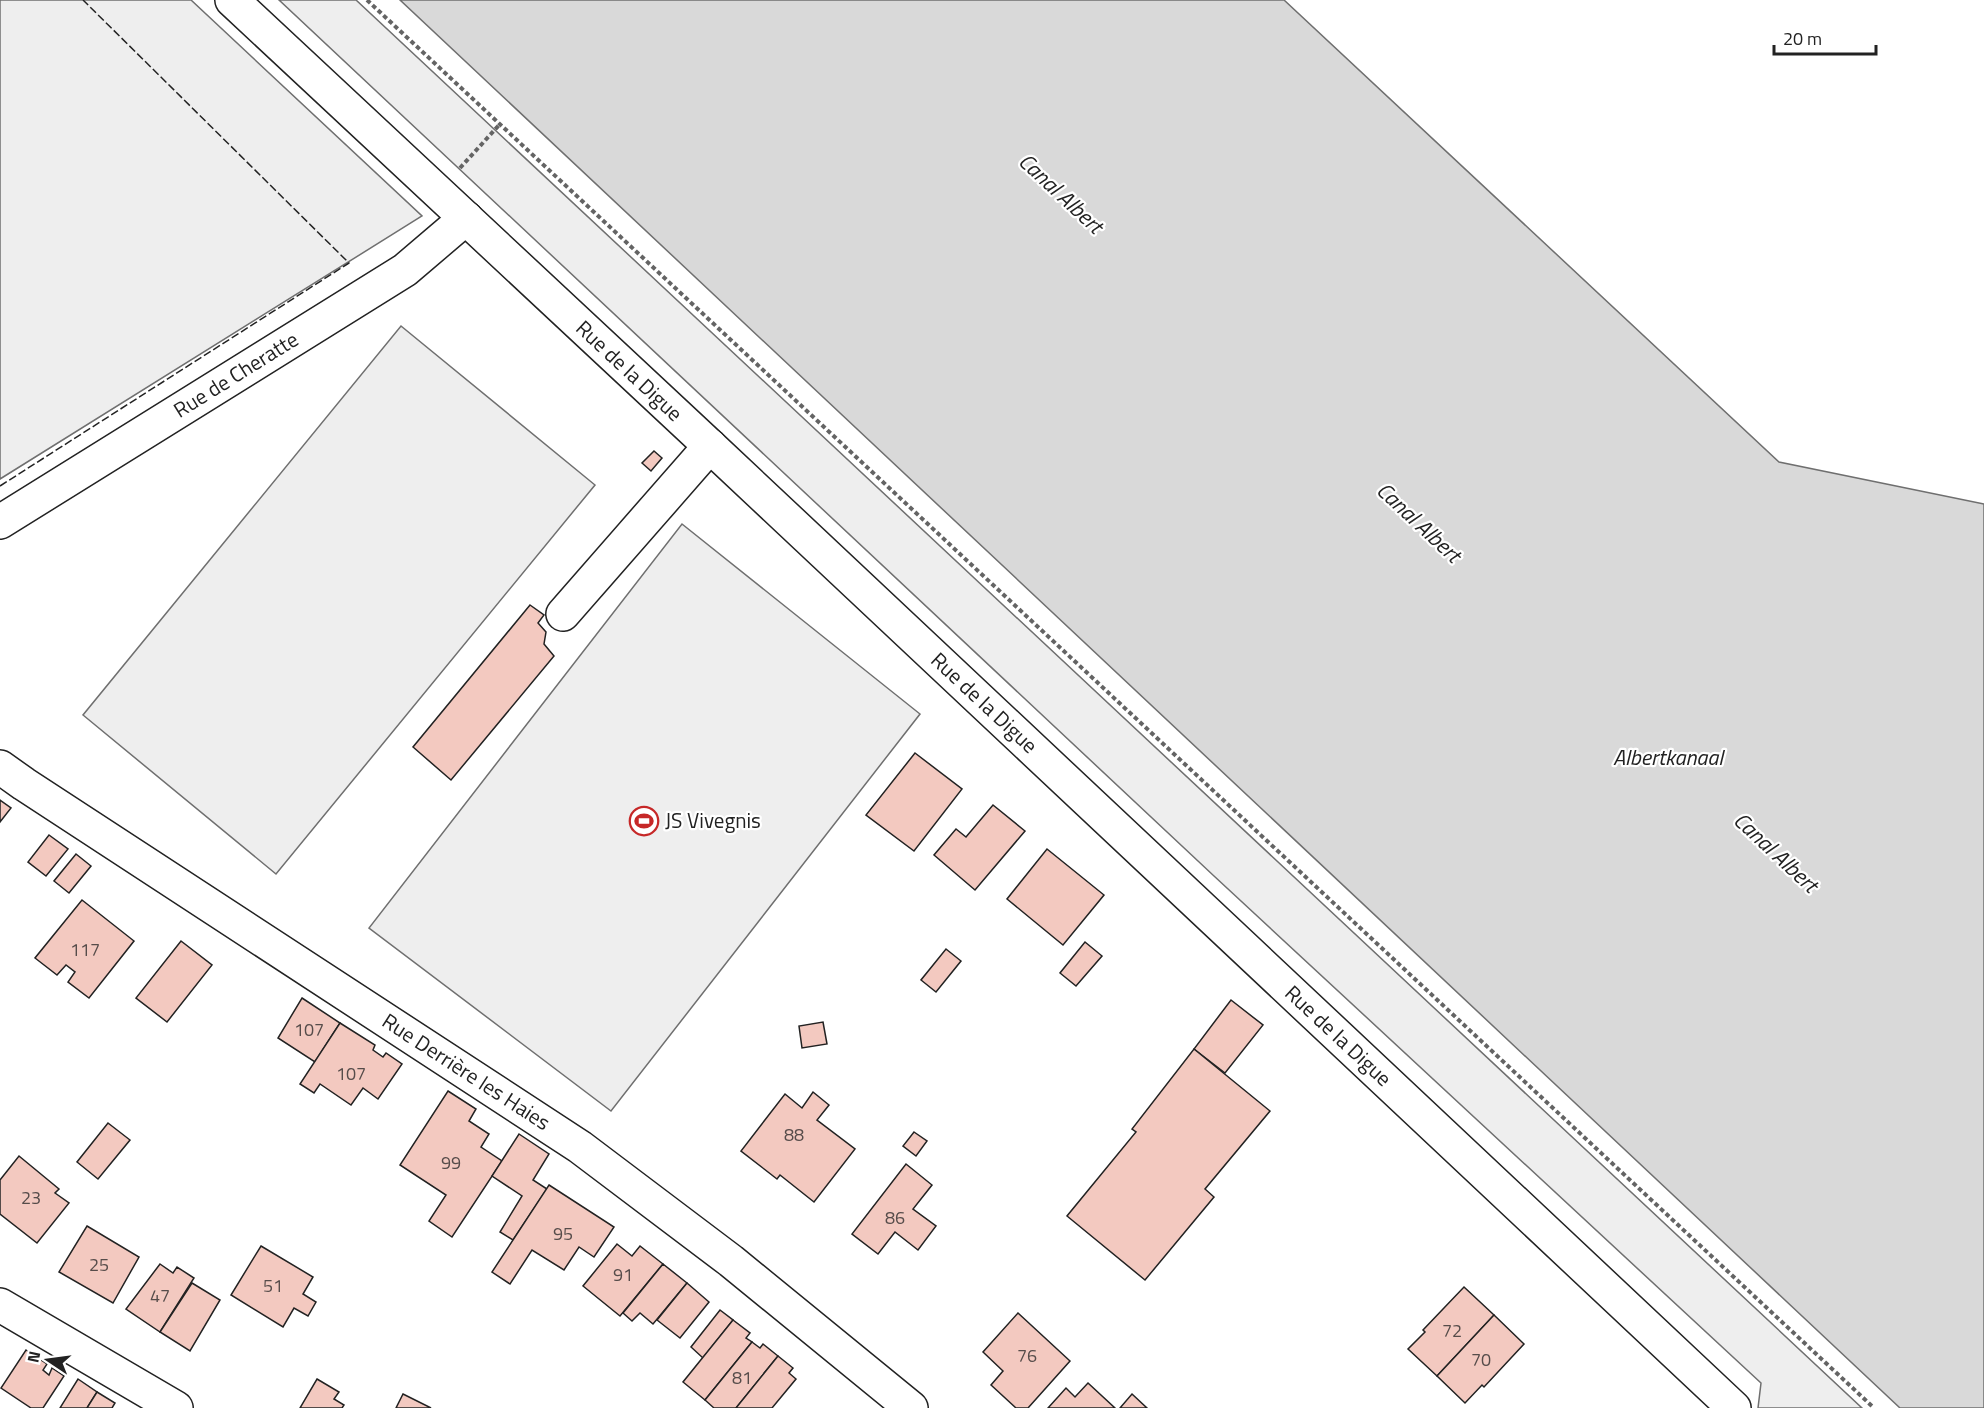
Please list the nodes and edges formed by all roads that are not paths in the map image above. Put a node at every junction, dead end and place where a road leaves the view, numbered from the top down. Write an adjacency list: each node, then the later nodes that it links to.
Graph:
1 (232, 0): 2 (street, Rue de la Digue)
2 (466, 218): 3 (street, Rue de la Digue); 4 (street, Rue de Cheratte)
3 (710, 446): 5 (street); 10 (street, Rue de la Digue)
4 (0, 522)
5 (563, 614)
6 (0, 767): 9 (street, Rue Derrière les Haies)
7 (0, 1305): 8 (street)
8 (176, 1408)
9 (911, 1408)
10 (1734, 1408)

